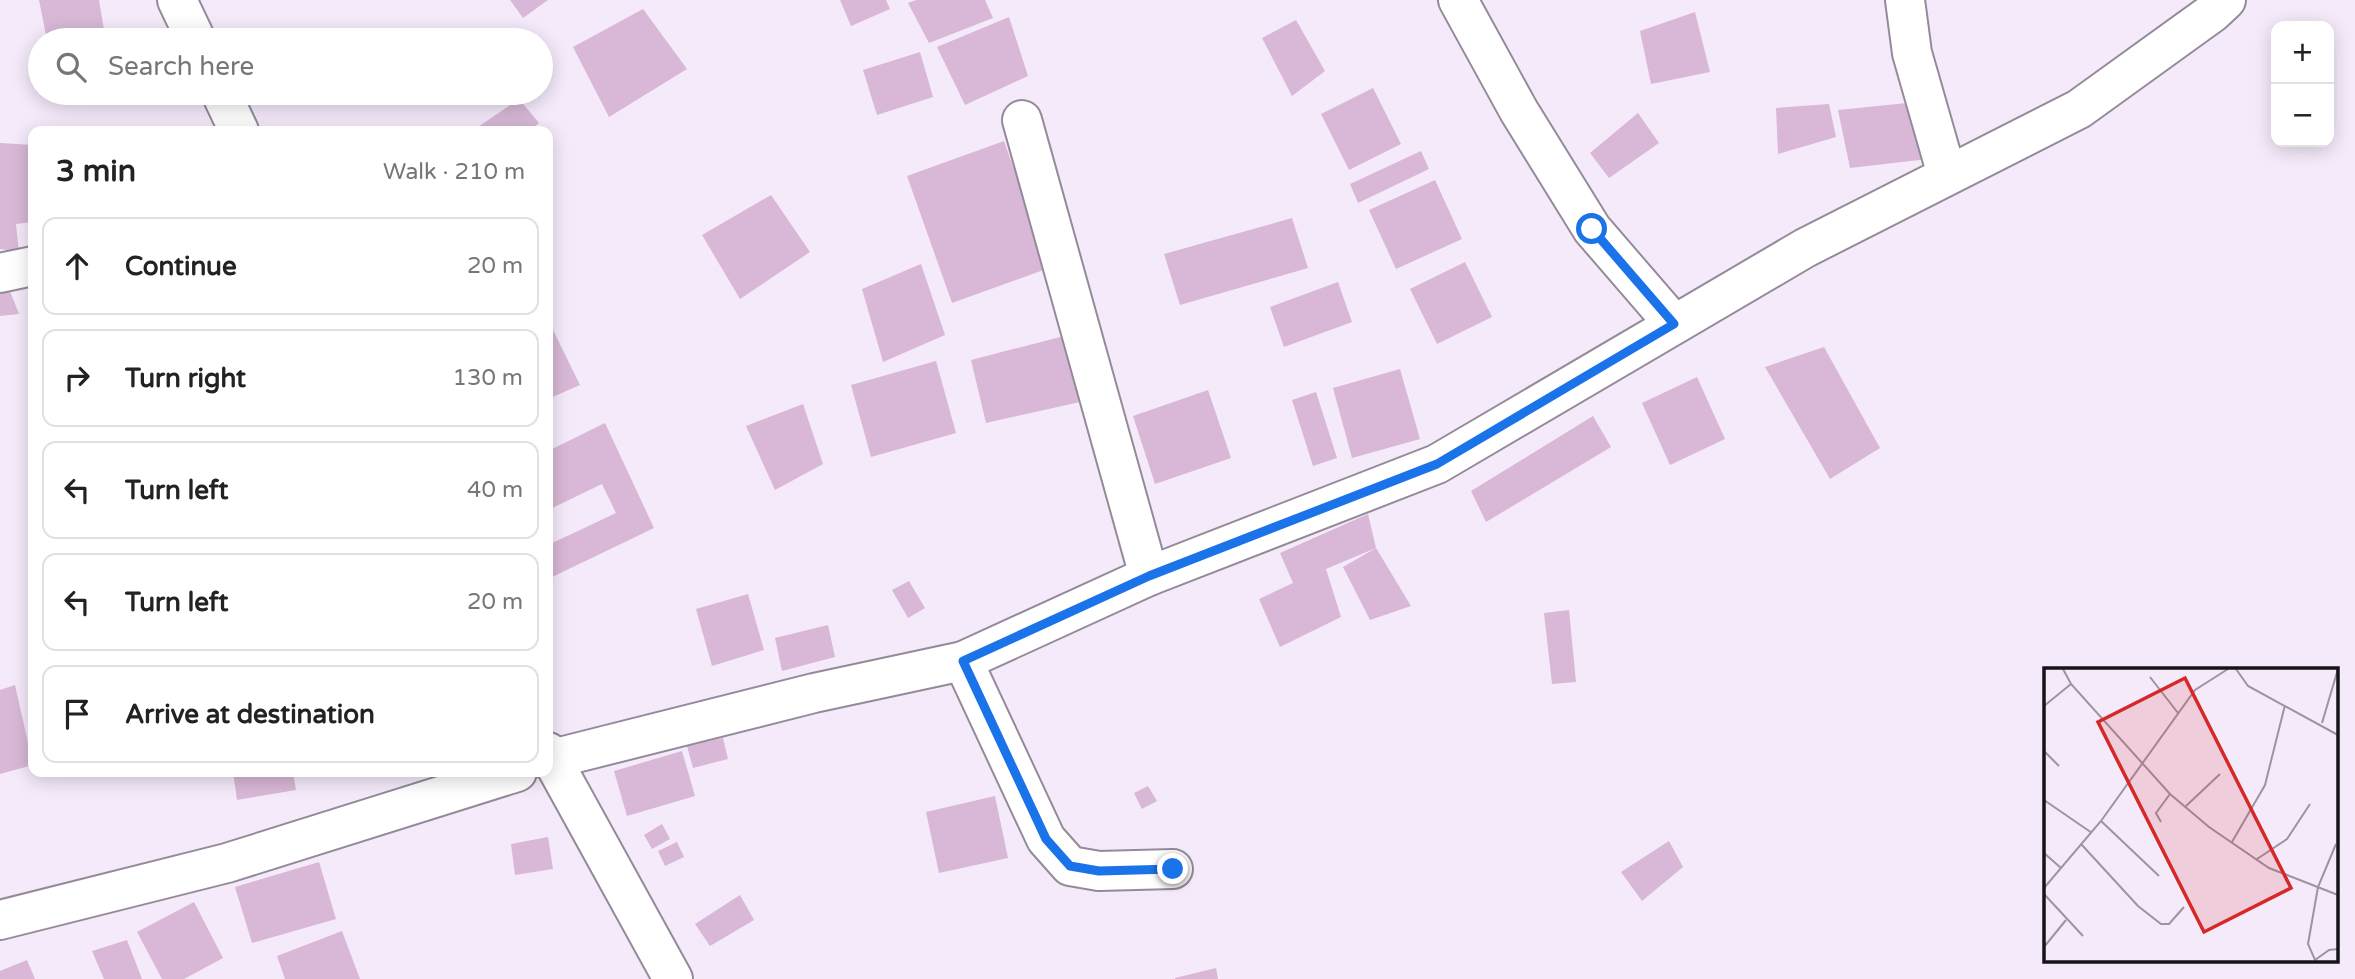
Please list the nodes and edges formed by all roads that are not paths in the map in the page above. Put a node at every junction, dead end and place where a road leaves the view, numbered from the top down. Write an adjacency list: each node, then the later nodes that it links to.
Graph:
1 (177, 0): 5 (street)
2 (1458, 0): 12 (street)
3 (1905, 0): 9 (street)
4 (2226, 0): 9 (street)
5 (190, 28)
6 (227, 105): 8 (street)
7 (1022, 120): 13 (street)
8 (237, 126)
9 (1947, 175): 12 (street)
10 (28, 267): 11 (street)
11 (0, 273)
12 (1674, 324): 13 (street)
13 (1149, 576): 14 (street)
14 (963, 661): 15 (street); 18 (street)
15 (553, 758)
16 (492, 777): 19 (street)
17 (551, 777): 20 (street)
18 (1173, 869)
19 (0, 920)
20 (673, 979)

